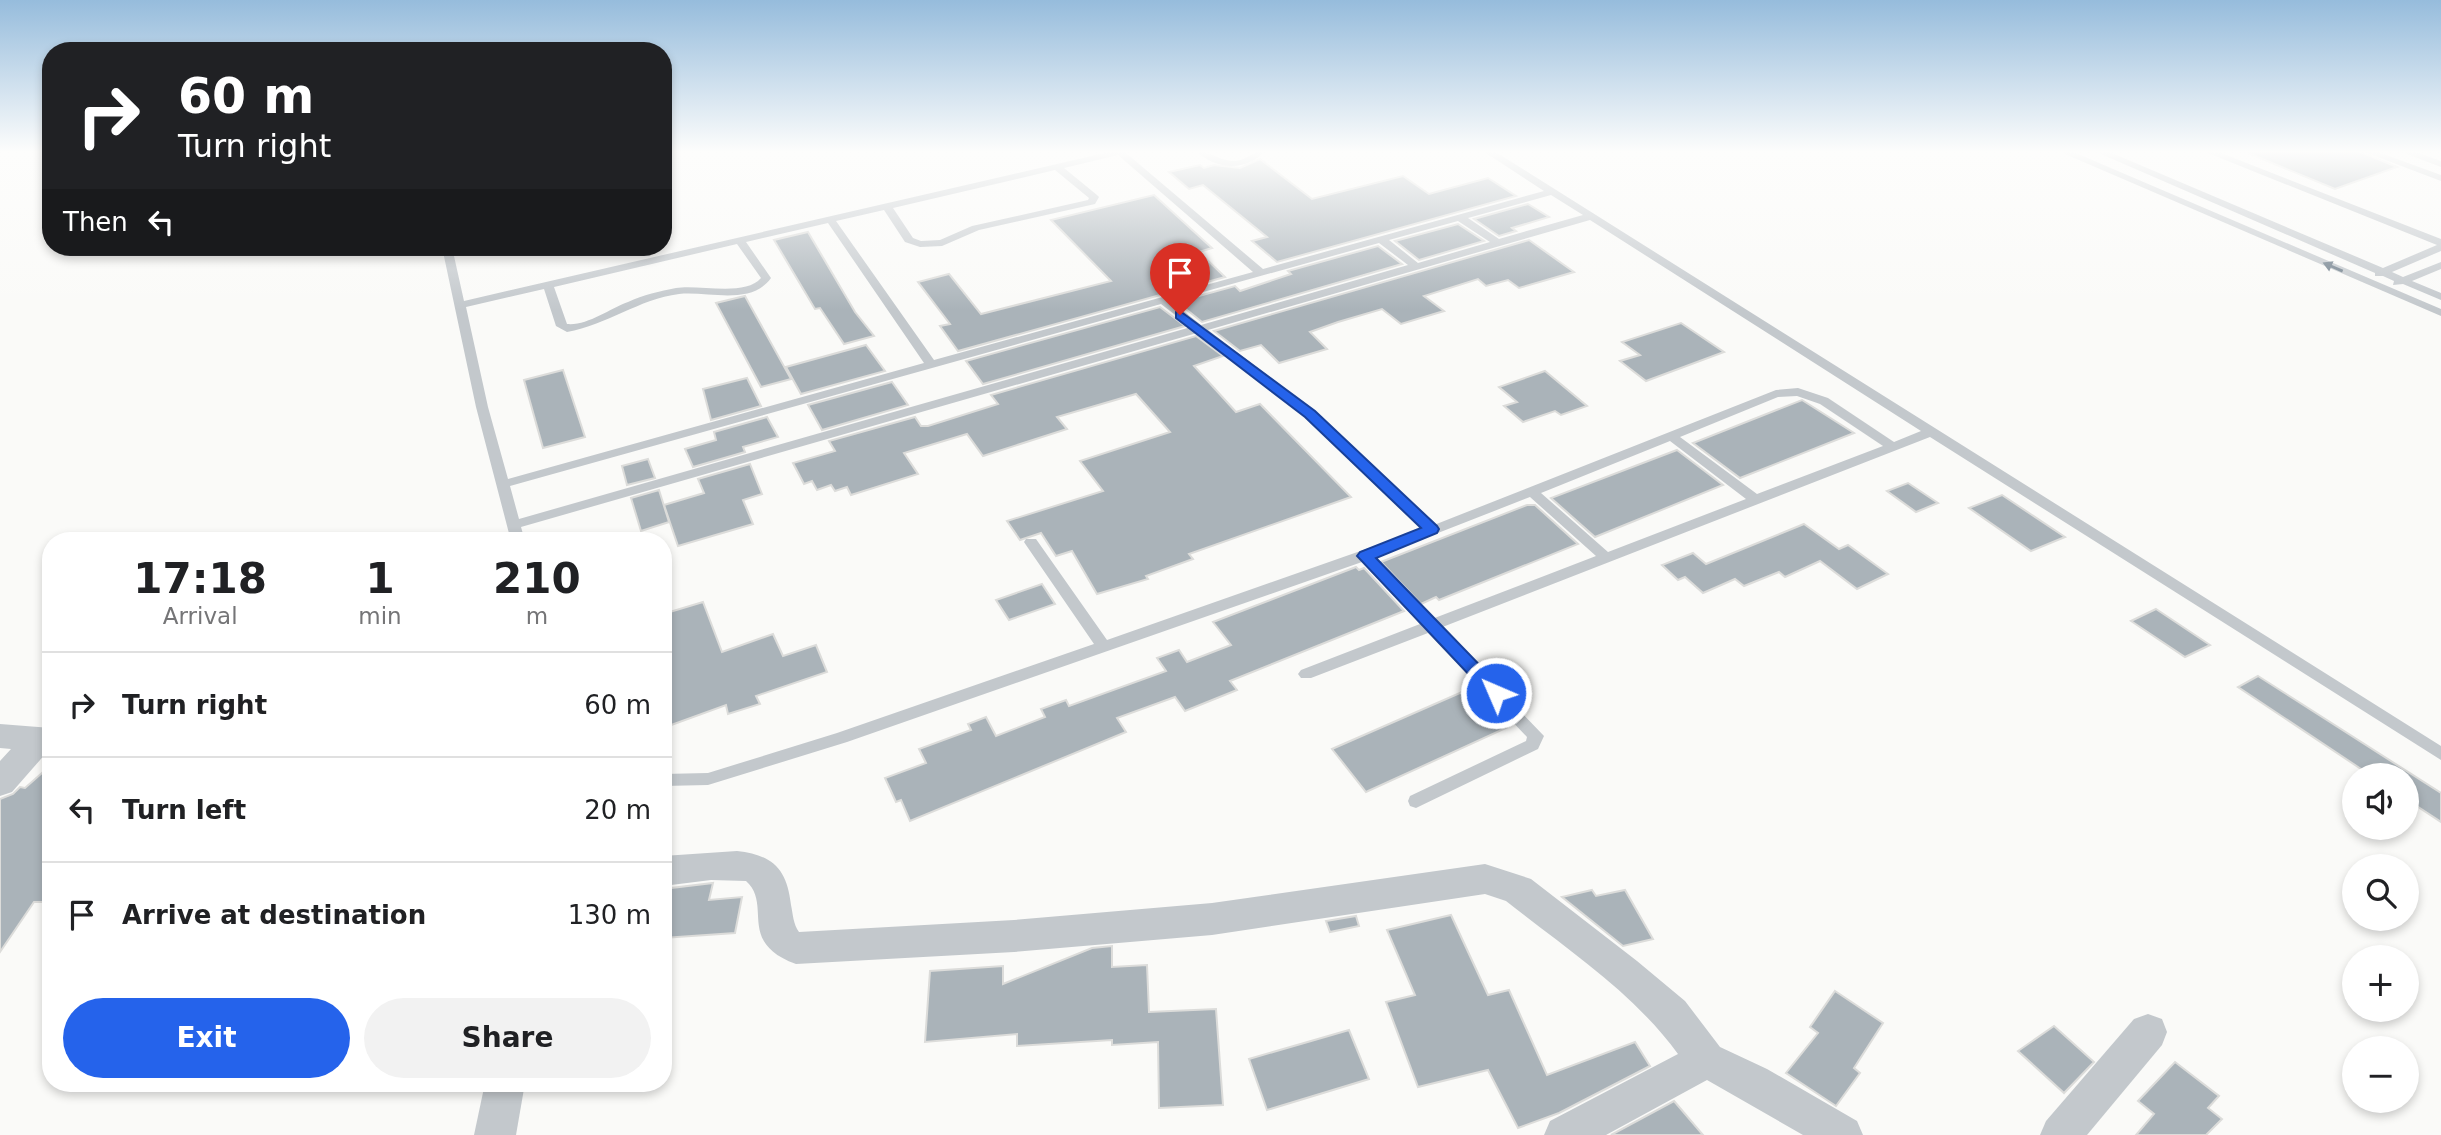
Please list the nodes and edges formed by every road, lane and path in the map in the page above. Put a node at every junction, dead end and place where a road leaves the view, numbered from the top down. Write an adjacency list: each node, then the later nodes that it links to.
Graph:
1 (896, 204): 9 (lane)
2 (1083, 204): 9 (lane)
3 (1182, 204): 23 (lane)
4 (1509, 204): 11 (lane)
5 (1574, 204): 10 (lane)
6 (2186, 204): 24 (lane, one-way to 6)
7 (2223, 204): 22 (lane)
8 (2339, 204): 16 (lane)
9 (887, 206): 12 (lane)
10 (1592, 216): 15 (lane); 34 (lane)
11 (1461, 218): 14 (lane); 15 (lane)
12 (830, 219): 13 (lane); 33 (lane)
13 (739, 239): 17 (lane); 26 (lane)
14 (1381, 240): 21 (lane); 23 (lane)
15 (1498, 243): 21 (lane)
16 (2441, 245): 22 (lane)
17 (672, 255)
18 (449, 256): 30 (lane)
19 (668, 256): 26 (lane)
20 (2441, 265): 25 (lane)
21 (1416, 266): 32 (lane)
22 (2382, 272): 24 (lane); 25 (lane)
23 (1261, 273): 29 (lane)
24 (2365, 281): 27 (lane)
25 (2401, 281): 27 (lane); 28 (lane)
26 (548, 285): 30 (lane)
27 (2384, 288): 31 (lane)
28 (2441, 298)
29 (1162, 300): 32 (lane); 33 (lane)
30 (461, 305): 37 (lane)
31 (2441, 313)
32 (1198, 330): 40 (lane); 41 (lane)
33 (931, 364): 37 (lane)
34 (1933, 431): 36 (lane); 52 (lane)
35 (1671, 436): 36 (lane); 38 (lane); 39 (lane)
36 (1893, 447): 39 (lane)
37 (503, 484): 40 (lane)
38 (1532, 492): 41 (lane); 45 (lane)
39 (1757, 501): 45 (lane)
40 (514, 525): 42 (lane)
41 (1431, 529): 44 (lane)
42 (516, 532)
43 (1031, 542): 47 (lane)
44 (1365, 556): 46 (lane); 47 (lane)
45 (1607, 558): 46 (lane)
46 (1430, 626): 48 (lane); 55 (lane)
47 (1104, 647): 53 (lane)
48 (1306, 674)
49 (0, 736): 50 (street)
50 (42, 740)
51 (42, 742): 54 (street)
52 (2441, 754)
53 (672, 780)
54 (0, 783)
55 (1416, 801)
56 (672, 869): 58 (street)
57 (2148, 1032): 63 (street)
58 (1706, 1060): 61 (street); 62 (street)
59 (503, 1092): 60 (street)
60 (495, 1135)
61 (1565, 1135)
62 (1842, 1135)
63 (2061, 1135)

